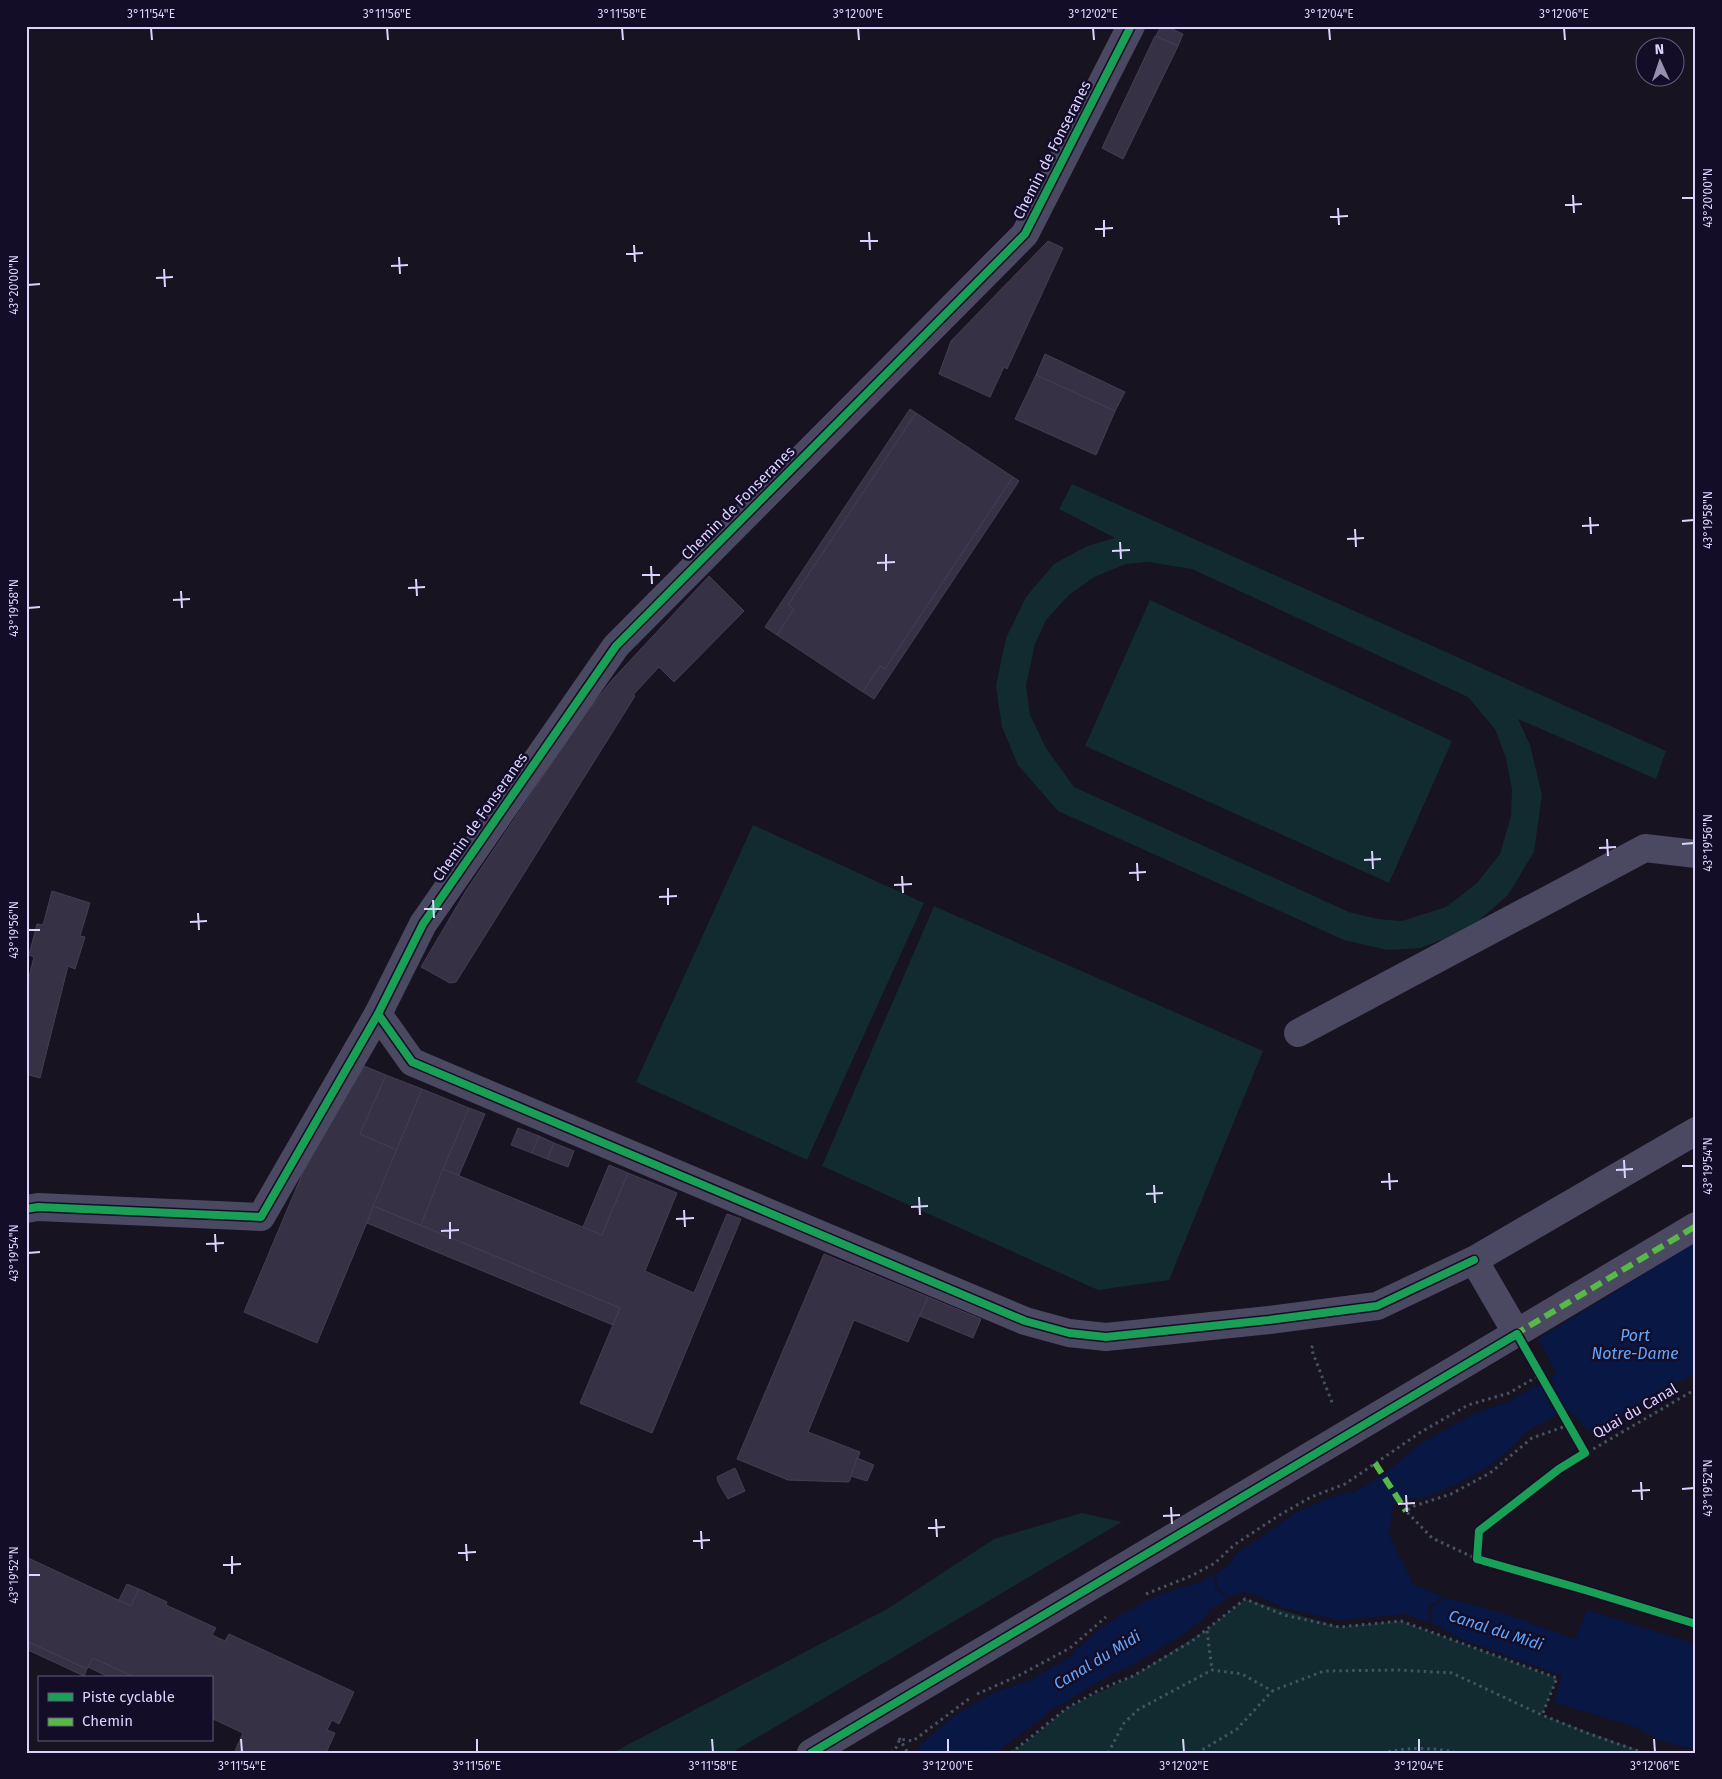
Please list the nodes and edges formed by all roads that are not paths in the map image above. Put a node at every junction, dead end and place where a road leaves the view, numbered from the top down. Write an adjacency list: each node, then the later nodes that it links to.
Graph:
1 (1130, 26): 3 (street, Chemin de Fonseranes)
2 (1696, 854): 4 (street)
3 (378, 1014): 6 (street, Chemin de Fonseranes); 8 (street)
4 (1298, 1033)
5 (1696, 1131): 8 (street)
6 (26, 1209)
7 (1696, 1226): 9 (street)
8 (1474, 1260): 9 (street)
9 (1517, 1334): 10 (street)
10 (812, 1753)

